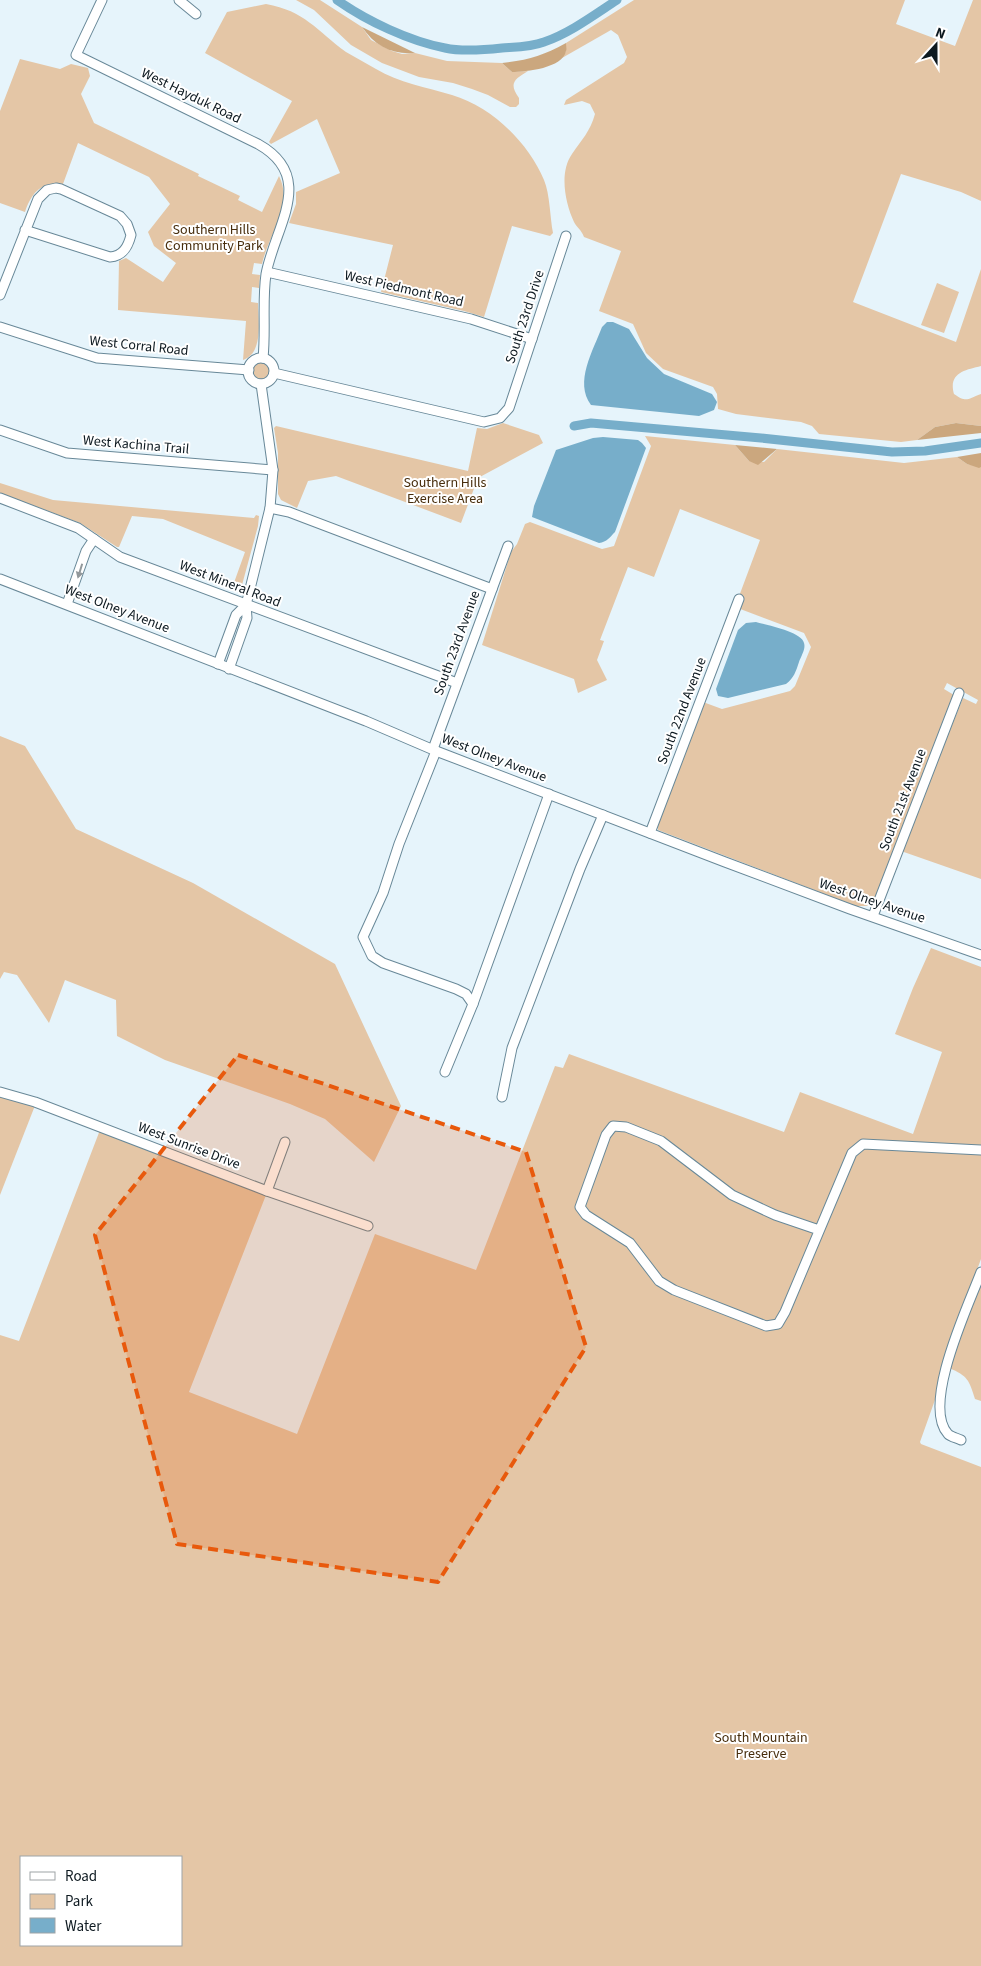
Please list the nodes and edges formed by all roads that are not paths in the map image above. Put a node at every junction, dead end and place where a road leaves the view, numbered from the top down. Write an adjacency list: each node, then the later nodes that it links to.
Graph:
1 (102, 0): 6 (street, West Hayduk Road)
2 (180, 0): 3 (street)
3 (196, 14)
4 (25, 230): 4 (street); 7 (street)
5 (566, 236): 9 (street, South 23rd Drive)
6 (267, 272): 9 (street, West Piedmont Road); 10 (street)
7 (0, 295)
8 (0, 327): 11 (street, West Corral Road)
9 (532, 340): 12 (street, South 23rd Drive)
10 (263, 358): 11 (street); 12 (street)
11 (248, 370): 13 (street)
12 (274, 374): 13 (street)
13 (261, 384): 15 (street)
14 (0, 430): 15 (street, West Kachina Trail)
15 (273, 470): 17 (street)
16 (0, 498): 18 (street, West Mineral Road)
17 (270, 508): 21 (street); 24 (street)
18 (94, 539): 23 (street, one-way to 23); 24 (street, West Mineral Road)
19 (508, 546): 21 (street, South 23rd Avenue)
20 (0, 579): 23 (street, West Olney Avenue)
21 (492, 589): 29 (street, South 23rd Avenue)
22 (739, 599): 34 (street, South 22nd Avenue)
23 (67, 604): 27 (street, West Olney Avenue)
24 (246, 604): 25 (street); 26 (street); 29 (street, West Mineral Road)
25 (231, 630): 26 (street); 27 (street)
26 (242, 634): 28 (street)
27 (218, 664): 28 (street, West Olney Avenue)
28 (229, 669): 31 (street, West Olney Avenue)
29 (456, 683): 31 (street, South 23rd Avenue)
30 (959, 694): 35 (street, South 21st Avenue)
31 (434, 750): 32 (street, West Olney Avenue); 37 (street, South 23rd Avenue)
32 (549, 794): 33 (street, West Olney Avenue); 37 (street)
33 (603, 815): 34 (street, West Olney Avenue); 40 (street)
34 (650, 833): 35 (street, West Olney Avenue)
35 (872, 916): 36 (street, West Olney Avenue)
36 (981, 955)
37 (473, 1004): 38 (street)
38 (445, 1072)
39 (0, 1092): 43 (street, West Sunrise Drive)
40 (502, 1097)
41 (286, 1142): 43 (street)
42 (981, 1150): 45 (street)
43 (267, 1191): 44 (street, West Sunrise Drive)
44 (368, 1226)
45 (819, 1230): 45 (street)
46 (981, 1272): 47 (street)
47 (961, 1440)

